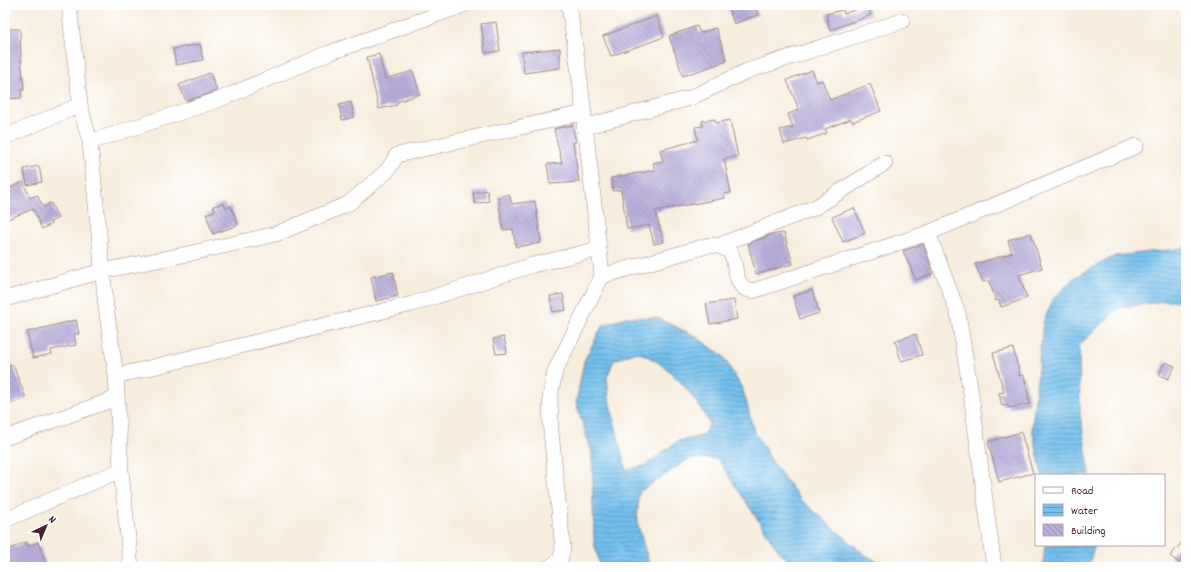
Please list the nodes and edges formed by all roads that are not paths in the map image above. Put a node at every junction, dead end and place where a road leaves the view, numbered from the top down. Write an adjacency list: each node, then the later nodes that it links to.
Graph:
1 (70, 5): 5 (street)
2 (464, 5): 8 (street)
3 (569, 5): 6 (street)
4 (902, 21): 6 (street)
5 (80, 105): 7 (street); 8 (street)
6 (583, 120): 13 (street); 14 (street)
7 (5, 137)
8 (90, 142): 14 (street)
9 (1136, 146): 11 (street)
10 (885, 163): 12 (street)
11 (928, 233): 12 (street); 24 (street)
12 (720, 245): 15 (street)
13 (599, 249): 15 (street); 17 (street)
14 (102, 271): 16 (street); 17 (street)
15 (602, 276): 23 (street)
16 (5, 299)
17 (116, 376): 18 (street)
18 (117, 398): 19 (street); 20 (street)
19 (5, 438)
20 (121, 470): 21 (street); 22 (street)
21 (5, 520)
22 (131, 567)
23 (550, 567)
24 (994, 567)

